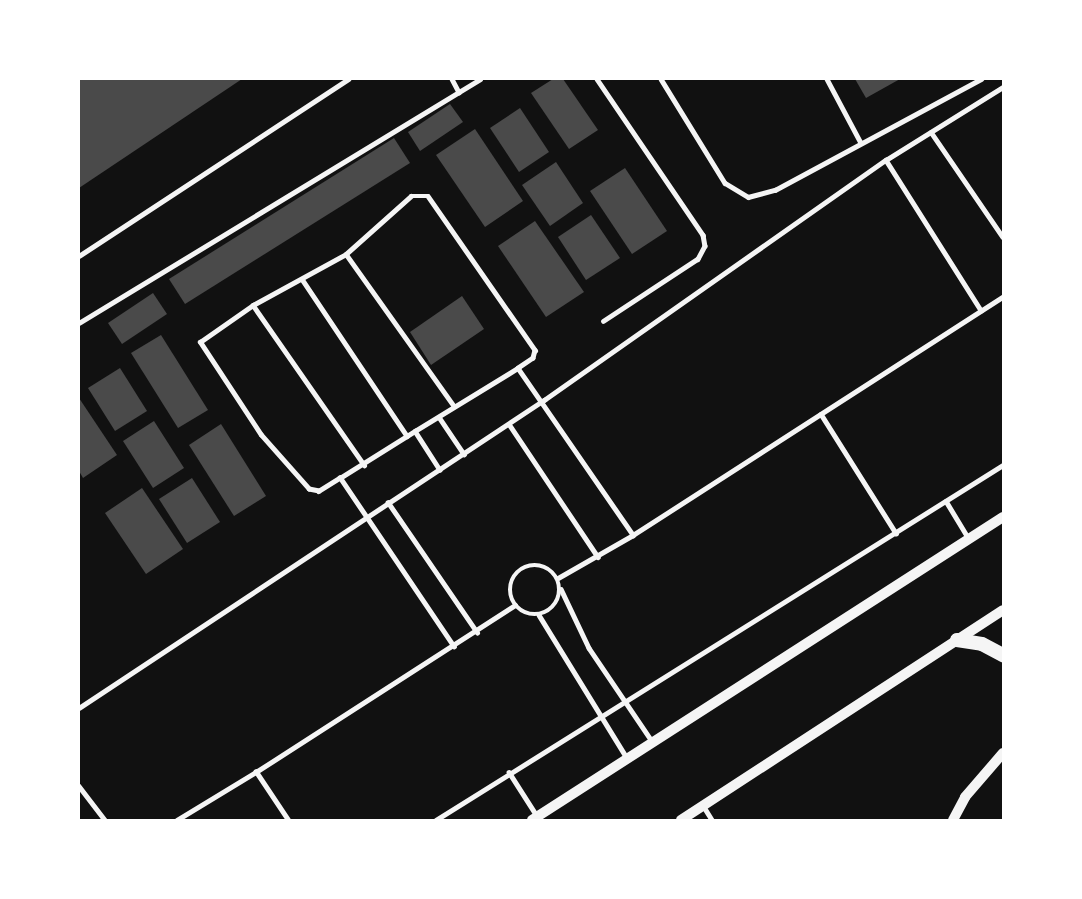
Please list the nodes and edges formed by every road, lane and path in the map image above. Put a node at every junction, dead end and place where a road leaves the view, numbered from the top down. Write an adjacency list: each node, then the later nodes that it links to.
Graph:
1 (348, 79): 15 (lane)
2 (452, 79): 9 (lane)
3 (480, 79): 9 (lane)
4 (597, 79): 20 (lane)
5 (661, 79): 11 (lane)
6 (827, 79): 11 (lane)
7 (981, 79): 11 (lane)
8 (1003, 87): 10 (lane)
9 (459, 92): 21 (lane)
10 (932, 132): 12 (lane); 13 (lane)
11 (862, 143)
12 (887, 160): 19 (lane); 23 (lane)
13 (1003, 237)
14 (346, 254): 16 (lane); 22 (lane); 24 (lane)
15 (79, 256)
16 (302, 279): 18 (lane); 29 (lane)
17 (1003, 297): 19 (lane)
18 (253, 305): 31 (lane); 34 (lane)
19 (981, 310): 25 (lane)
20 (604, 321)
21 (79, 323)
22 (518, 368): 23 (lane); 24 (lane)
23 (544, 400): 27 (lane); 40 (lane)
24 (454, 406): 26 (lane)
25 (821, 414): 39 (lane); 40 (lane)
26 (439, 417): 28 (lane); 30 (lane)
27 (509, 424): 30 (lane); 42 (lane)
28 (415, 430): 29 (lane); 33 (lane)
29 (407, 436): 31 (lane)
30 (464, 454): 33 (lane)
31 (364, 465): 34 (lane)
32 (1003, 465): 35 (lane)
33 (440, 470): 36 (lane)
34 (340, 478): 37 (lane)
35 (946, 501): 39 (lane); 41 (lane)
36 (388, 502): 37 (lane); 48 (lane)
37 (364, 516): 50 (lane); 53 (lane)
38 (1003, 517): 41 (street)
39 (896, 533): 52 (lane)
40 (633, 535): 42 (lane)
41 (970, 539): 55 (street)
42 (598, 557): 43 (lane)
43 (558, 578): 44 (lane); 45 (lane)
44 (561, 589): 47 (lane); 52 (lane)
45 (515, 605): 47 (lane); 48 (lane)
46 (1003, 610): 49 (street)
47 (539, 615): 54 (lane)
48 (477, 632): 50 (lane)
49 (957, 640): 51 (highway); 61 (street)
50 (454, 647): 58 (lane)
51 (1003, 655)
52 (625, 703): 54 (lane); 55 (lane)
53 (79, 708)
54 (603, 718): 57 (lane); 59 (lane)
55 (653, 742): 57 (street)
56 (1003, 752): 70 (street)
57 (628, 759): 63 (street)
58 (257, 772): 65 (lane); 66 (lane)
59 (509, 772): 63 (lane); 67 (lane)
60 (79, 786): 64 (lane)
61 (703, 806): 62 (street); 69 (lane)
62 (694, 817): 68 (street)
63 (535, 818)
64 (105, 820)
65 (177, 820)
66 (288, 820)
67 (436, 820)
68 (681, 820)
69 (712, 820)
70 (953, 820)

